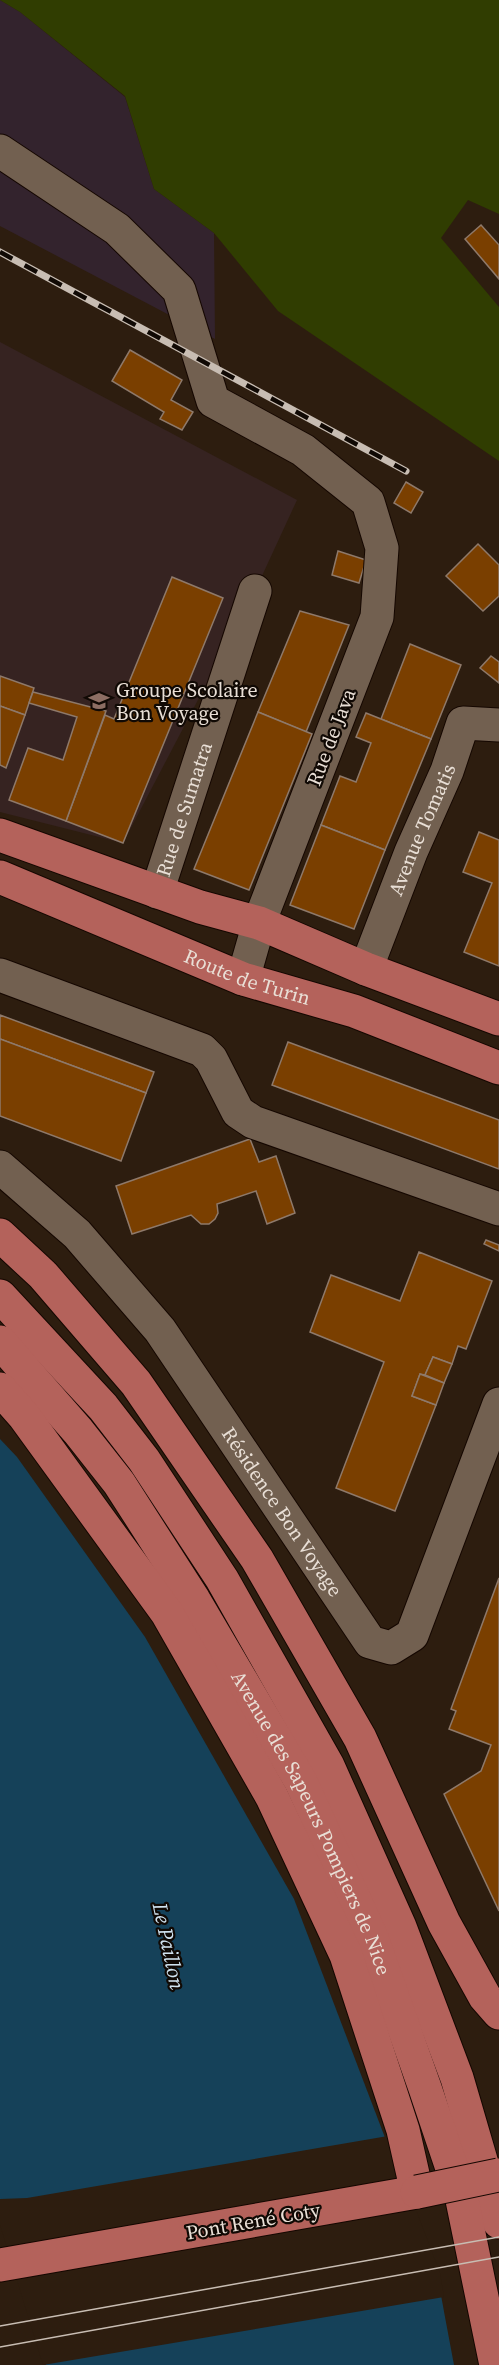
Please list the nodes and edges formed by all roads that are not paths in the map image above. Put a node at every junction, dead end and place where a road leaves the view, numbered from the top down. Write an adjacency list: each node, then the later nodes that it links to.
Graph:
1 (0, 151): 7 (street, Rue de Java)
2 (255, 591): 6 (street, Rue de Sumatra)
3 (499, 725): 8 (street, Avenue Tomatis)
4 (0, 835): 6 (main road)
5 (0, 878): 10 (main road, Route de Turin)
6 (157, 892): 7 (main road)
7 (259, 923): 8 (main road); 10 (street, Rue de Java)
8 (366, 969): 11 (main road)
9 (0, 975): 14 (street)
10 (243, 979): 12 (main road, Route de Turin)
11 (499, 1019)
12 (499, 1068)
13 (0, 1167): 19 (street, Résidence Bon Voyage)
14 (499, 1209)
15 (0, 1235): 20 (main road)
16 (0, 1296): 21 (main road, Avenue des Sapeurs Pompiers de Nice)
17 (0, 1342): 25 (main road, Avenue des Sapeurs Pompiers de Nice)
18 (0, 1389): 22 (main road)
19 (499, 1404)
20 (499, 2013)
21 (493, 2176): 22 (main road, Pont René Coty, bridge); 23 (main road, Avenue des Sapeurs Pompiers de Nice)
22 (417, 2192): 24 (main road, Pont René Coty)
23 (499, 2222)
24 (3, 2264)
25 (495, 2365)

